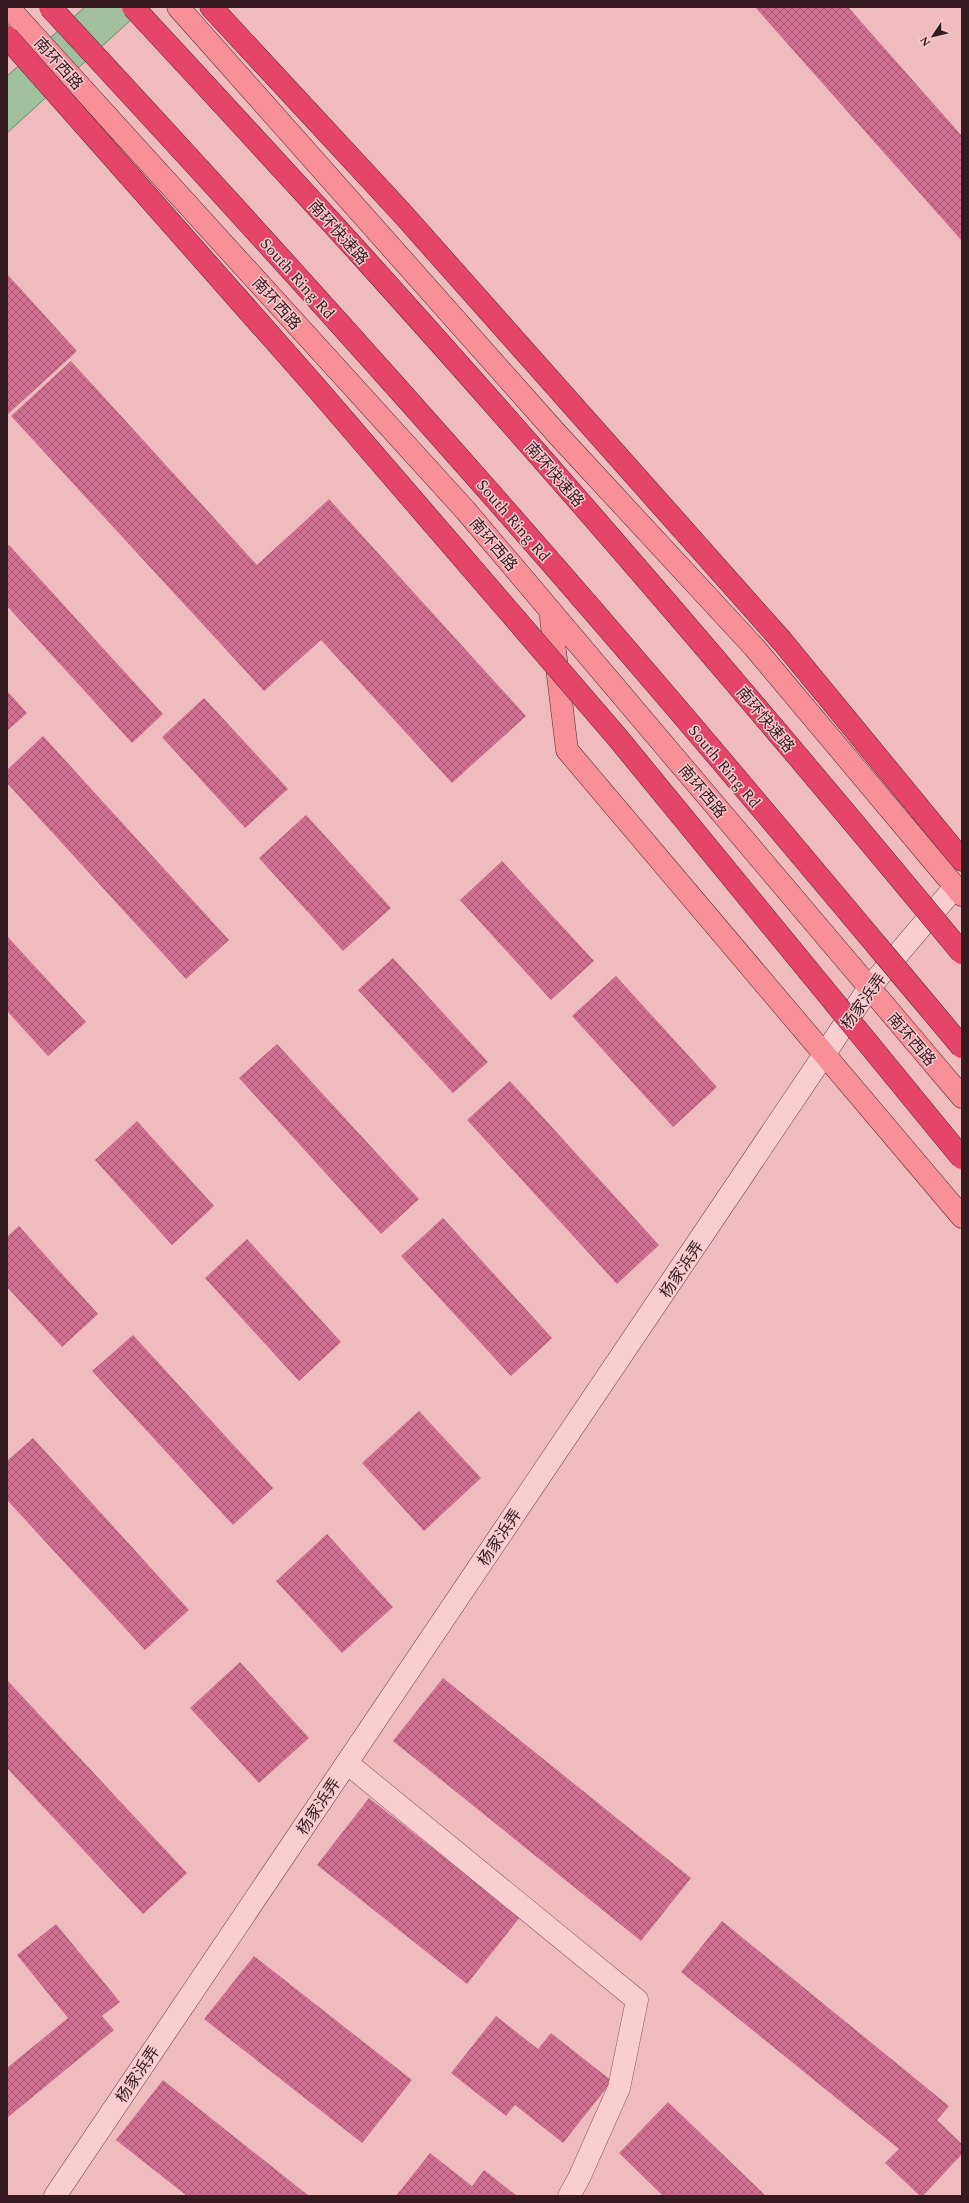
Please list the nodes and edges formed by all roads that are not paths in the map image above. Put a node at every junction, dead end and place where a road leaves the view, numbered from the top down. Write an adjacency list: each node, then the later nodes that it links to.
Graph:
1 (8, 7): 7 (main road, 南环西路)
2 (50, 7): 12 (highway, South Ring Rd, bridge)
3 (133, 7): 10 (highway, 南环快速路, bridge)
4 (178, 7): 9 (main road)
5 (211, 7): 8 (highway)
6 (7, 36): 15 (highway, bridge)
7 (550, 610): 11 (main road, 南环西路); 13 (main road)
8 (962, 860)
9 (958, 891): 11 (street, 杨家浜弄)
10 (962, 953)
11 (869, 988): 13 (street, 杨家浜弄); 14 (main road, 南环西路)
12 (962, 1047)
13 (825, 1055): 16 (main road); 17 (street, 杨家浜弄)
14 (962, 1096)
15 (962, 1158)
16 (962, 1217)
17 (347, 1763): 18 (street, 杨家浜弄); 19 (street)
18 (54, 2196)
19 (569, 2196)

